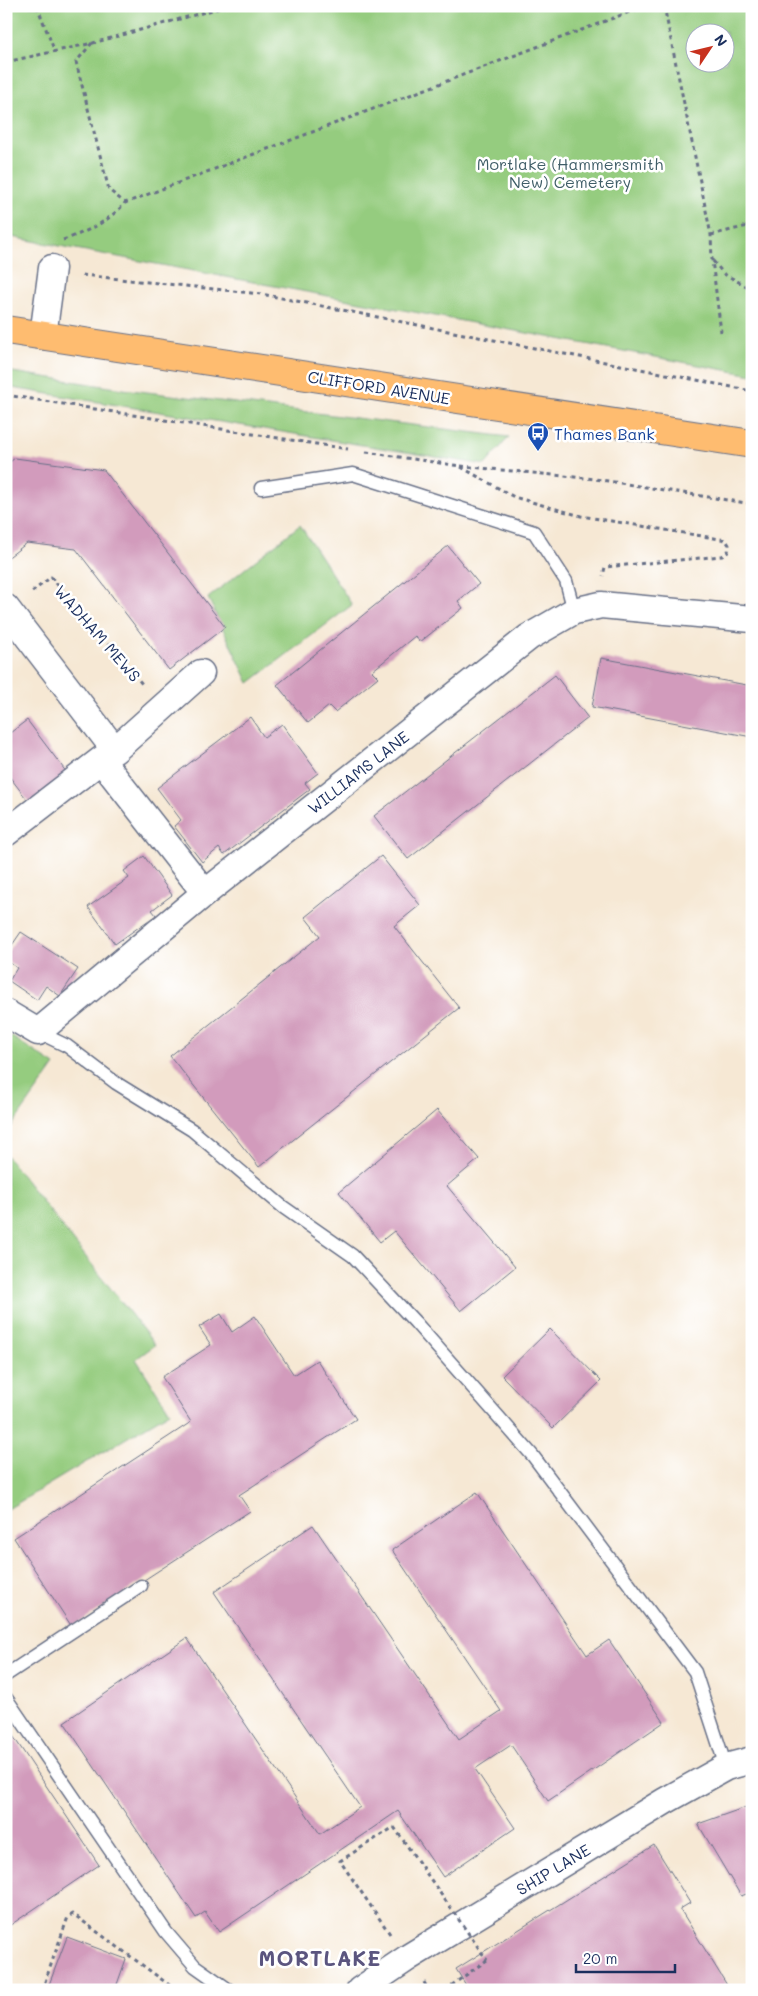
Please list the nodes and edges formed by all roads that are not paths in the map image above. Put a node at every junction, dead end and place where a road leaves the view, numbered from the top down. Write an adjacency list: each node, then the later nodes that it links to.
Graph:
1 (63, 271): 3 (street)
2 (6, 330): 3 (highway, CLIFFORD AVENUE)
3 (42, 336): 4 (highway, CLIFFORD AVENUE)
4 (752, 444)
5 (261, 488): 7 (lane)
6 (7, 610): 10 (street)
7 (574, 611): 8 (street, WILLIAMS LANE); 12 (street, WILLIAMS LANE)
8 (752, 619)
9 (201, 672): 10 (street)
10 (108, 755): 11 (street); 12 (street)
11 (6, 833)
12 (205, 892): 14 (street, WILLIAMS LANE)
13 (6, 1013): 14 (street)
14 (38, 1032): 19 (lane)
15 (141, 1586): 16 (lane)
16 (6, 1675)
17 (6, 1698): 20 (lane)
18 (752, 1760): 19 (street, SHIP LANE)
19 (726, 1767): 21 (street, SHIP LANE)
20 (229, 1990)
21 (360, 1990)

